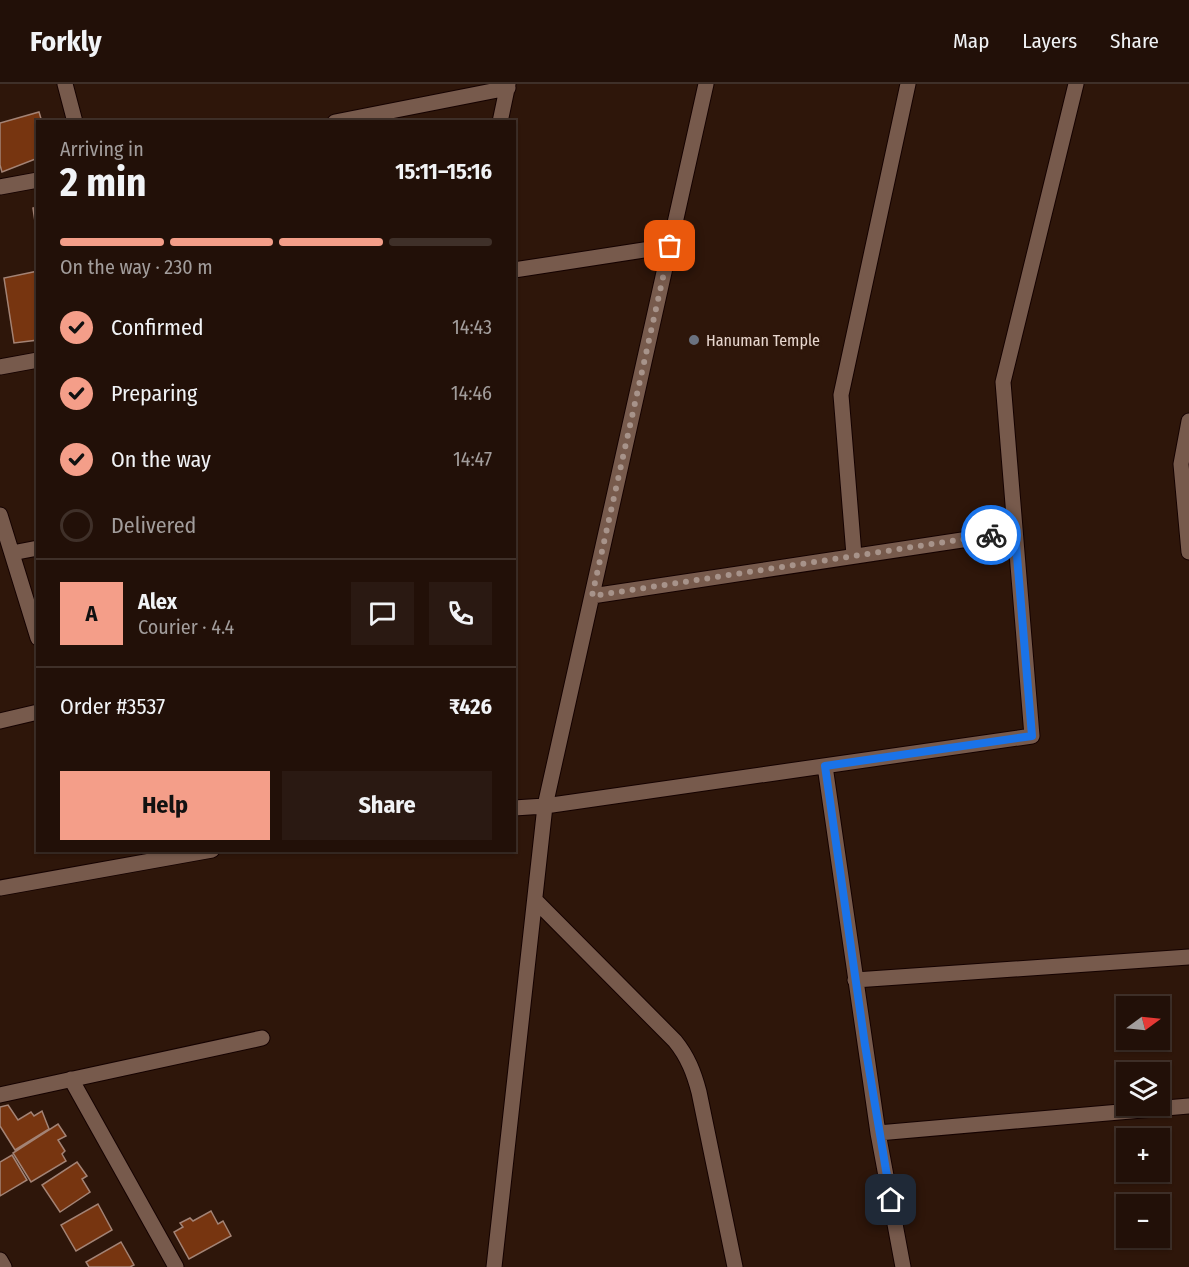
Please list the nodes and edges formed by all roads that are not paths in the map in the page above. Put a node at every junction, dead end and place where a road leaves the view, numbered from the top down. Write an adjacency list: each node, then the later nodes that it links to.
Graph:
1 (65, 84): 6 (street)
2 (706, 84): 11 (street)
3 (908, 84): 22 (street)
4 (1076, 84): 17 (street)
5 (508, 86): 7 (street); 8 (street)
6 (74, 120)
7 (345, 120)
8 (500, 120)
9 (36, 180): 10 (street)
10 (0, 187)
11 (670, 246): 12 (street); 23 (street)
12 (516, 270)
13 (36, 360): 14 (street)
14 (0, 368)
15 (1189, 421): 18 (street)
16 (0, 514): 21 (street)
17 (1015, 532): 22 (street); 27 (street)
18 (1189, 547): 20 (street)
19 (36, 548): 21 (street)
20 (1189, 552)
21 (12, 553): 24 (street)
22 (854, 555): 23 (street)
23 (592, 596): 28 (street)
24 (36, 631)
25 (36, 712): 26 (street)
26 (0, 721)
27 (825, 766): 28 (street); 34 (street)
28 (545, 806): 29 (street); 32 (street)
29 (516, 808)
30 (201, 852): 31 (street)
31 (0, 888)
32 (534, 900): 43 (street); 44 (street)
33 (1189, 957): 34 (street)
34 (855, 980): 39 (street)
35 (262, 1038): 36 (street)
36 (71, 1079): 37 (street); 42 (street)
37 (0, 1095)
38 (1189, 1106): 39 (street)
39 (878, 1133): 45 (street)
40 (0, 1260): 41 (street)
41 (4, 1267)
42 (176, 1267)
43 (494, 1267)
44 (735, 1267)
45 (903, 1267)

